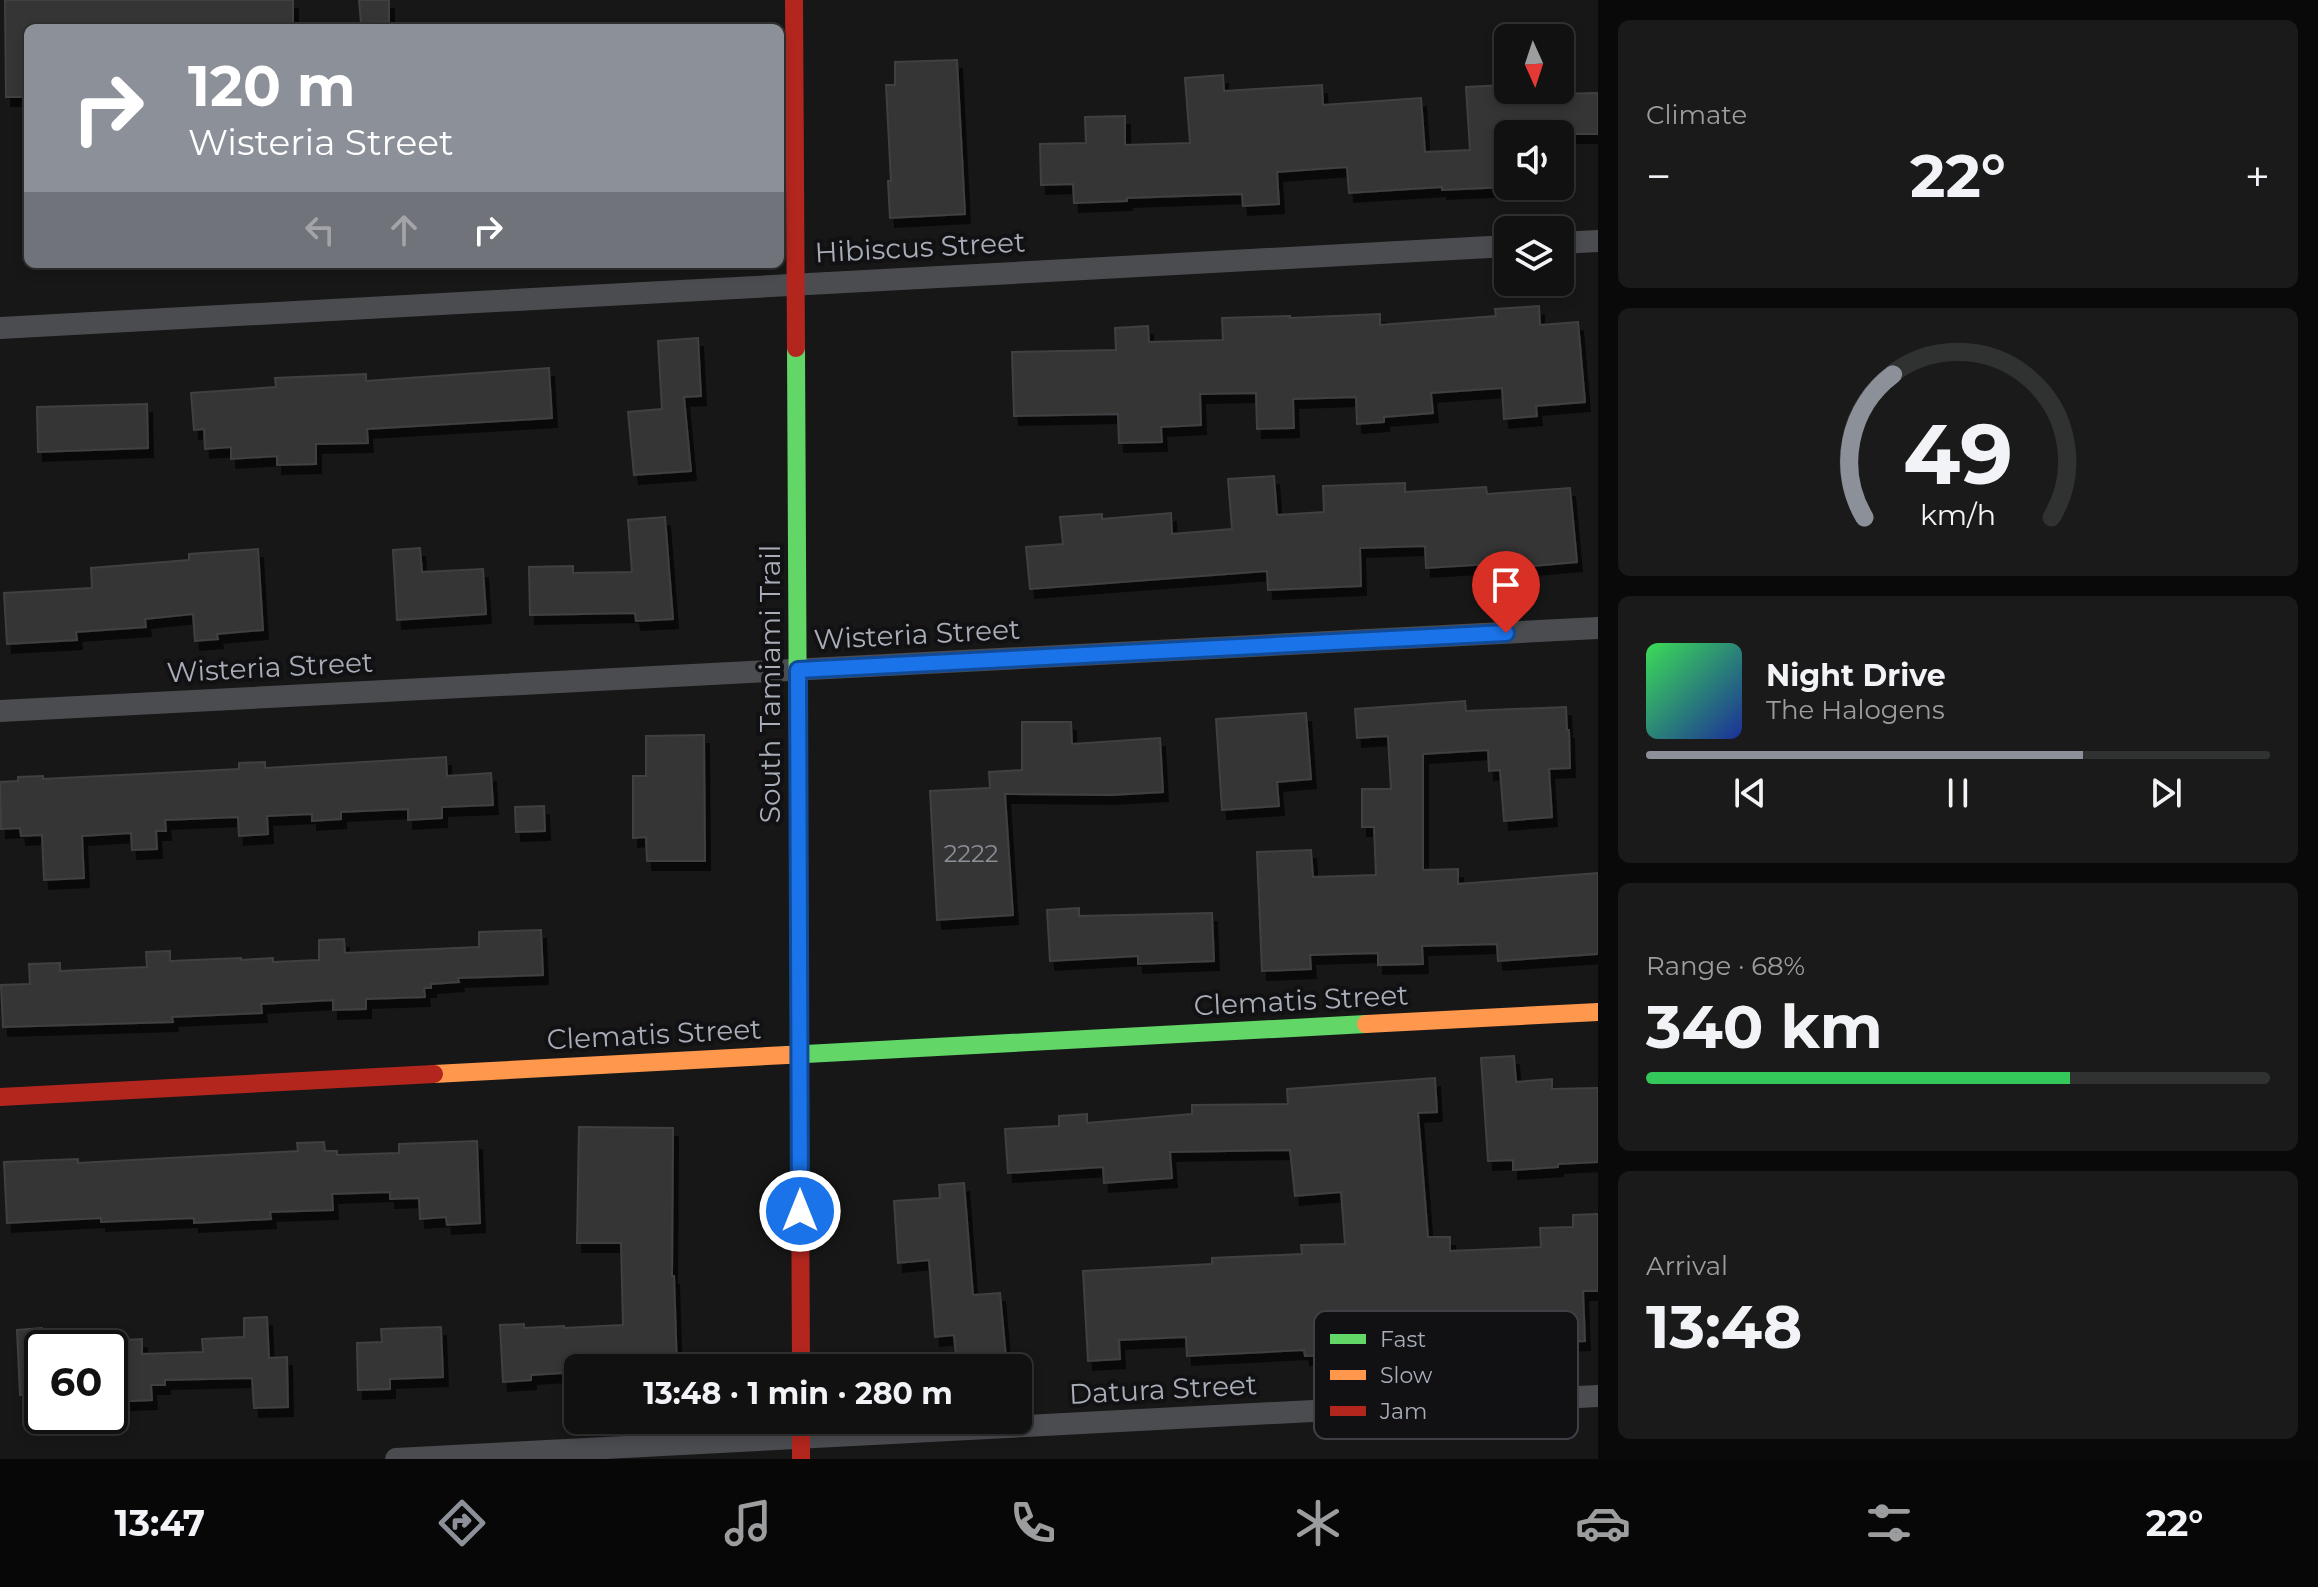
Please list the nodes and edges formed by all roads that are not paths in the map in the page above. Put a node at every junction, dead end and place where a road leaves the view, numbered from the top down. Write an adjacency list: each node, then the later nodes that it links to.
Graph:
1 (794, 0): 5 (street, South Tamiami Trail)
2 (1598, 241): 3 (street)
3 (1574, 242)
4 (1494, 247): 5 (street, Hibiscus Street)
5 (796, 284): 6 (street, Hibiscus Street); 8 (street, South Tamiami Trail)
6 (0, 328)
7 (1598, 628): 8 (street, Wisteria Street)
8 (798, 670): 9 (street, Wisteria Street); 11 (street, South Tamiami Trail)
9 (0, 711)
10 (1598, 1012): 11 (street, Clematis Street)
11 (800, 1054): 12 (street, Clematis Street); 13 (street, South Tamiami Trail)
12 (0, 1097)
13 (801, 1354)
14 (1598, 1396): 15 (street, Datura Street)
15 (1578, 1397)
16 (1314, 1411): 17 (street, Datura Street)
17 (801, 1439): 18 (street, Datura Street)
18 (396, 1459)

